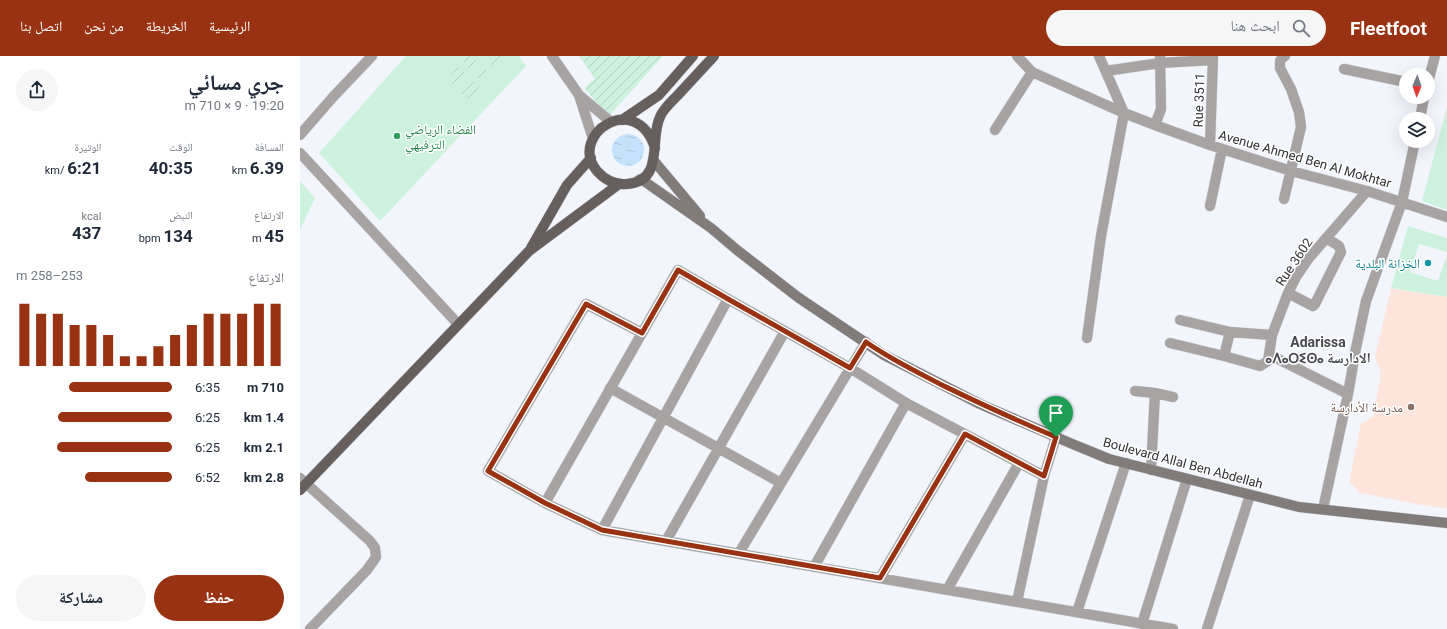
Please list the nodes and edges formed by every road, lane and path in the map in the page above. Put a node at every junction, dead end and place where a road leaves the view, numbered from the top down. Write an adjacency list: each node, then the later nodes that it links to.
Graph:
1 (372, 56): 22 (street)
2 (552, 56): 16 (street)
3 (693, 56): 18 (main road)
4 (714, 56): 25 (main road)
5 (1017, 56): 14 (street)
6 (1099, 56): 13 (street)
7 (1285, 56): 31 (street)
8 (1435, 56): 11 (street)
9 (1213, 58): 10 (street); 24 (street, Rue 3511)
10 (1160, 60): 13 (street); 20 (street)
11 (1432, 68)
12 (1344, 69): 15 (street)
13 (1106, 71): 17 (street)
14 (1032, 72): 17 (street, Avenue Ahmed Ben Al Mokhtar); 21 (street)
15 (1399, 81)
16 (579, 95): 19 (street); 23 (street)
17 (1124, 114): 20 (street, Avenue Ahmed Ben Al Mokhtar); 50 (street)
18 (622, 120): 19 (main road); 25 (main road)
19 (611, 122): 23 (main road)
20 (1155, 125): 24 (street, Avenue Ahmed Ben Al Mokhtar)
21 (995, 130)
22 (300, 135)
23 (593, 140): 29 (main road)
24 (1210, 145): 27 (street, Avenue Ahmed Ben Al Mokhtar)
25 (655, 148): 30 (main road)
26 (1414, 148): 36 (street)
27 (1222, 149): 31 (street, Avenue Ahmed Ben Al Mokhtar); 37 (street)
28 (300, 153): 45 (street)
29 (591, 158): 33 (main road); 41 (main road)
30 (654, 161): 32 (main road); 39 (street, Boulevard Allal Ben Abdellah)
31 (1291, 171): 34 (street, Avenue Ahmed Ben Al Mokhtar); 35 (street)
32 (638, 180): 33 (main road); 39 (street, Boulevard Allal Ben Abdellah)
33 (619, 184): 41 (main road)
34 (1367, 190): 36 (street, Avenue Ahmed Ben Al Mokhtar); 40 (street, Rue 3602)
35 (1284, 199)
36 (1402, 202): 38 (street, Avenue Ahmed Ben Al Mokhtar); 59 (street)
37 (1210, 206)
38 (1447, 217)
39 (711, 228): 51 (street, Boulevard Allal Ben Abdellah)
40 (1326, 238): 42 (street, Rue 3602); 42 (street)
41 (529, 251): 45 (main road)
42 (1288, 293): 49 (street, Rue 3602)
43 (728, 299): 46 (street); 48 (street); 62 (street)
44 (1180, 320): 47 (street)
45 (458, 324): 72 (main road)
46 (785, 331): 55 (street); 65 (street)
47 (1230, 332): 49 (street); 53 (street)
48 (642, 333): 56 (street); 74 (street)
49 (1272, 335): 54 (street, Rue 3602)
50 (1087, 338)
51 (866, 342): 55 (street); 64 (street, Boulevard Allal Ben Abdellah)
52 (1170, 343): 53 (street)
53 (1224, 356): 54 (street)
54 (1269, 358): 59 (street)
55 (850, 368): 61 (street); 71 (street)
56 (610, 388): 62 (street); 74 (street)
57 (1135, 391): 58 (street)
58 (1155, 393): 60 (street); 68 (street)
59 (1348, 394): 75 (street)
60 (1173, 397)
61 (906, 403): 63 (street); 80 (street)
62 (663, 418): 65 (street); 77 (street)
63 (965, 434): 66 (street); 81 (street)
64 (1056, 437): 67 (street, Boulevard Allal Ben Abdellah); 69 (street)
65 (718, 449): 71 (street); 78 (street)
66 (1019, 463): 69 (street); 82 (street)
67 (1126, 463): 68 (street, Boulevard Allal Ben Abdellah); 84 (street)
68 (1151, 470): 70 (street, Boulevard Allal Ben Abdellah)
69 (1044, 476): 83 (street)
70 (1187, 479): 73 (street, Boulevard Allal Ben Abdellah); 85 (street)
71 (781, 483): 79 (street)
72 (302, 484): 86 (street)
73 (1250, 495): 75 (street, Boulevard Allal Ben Abdellah); 88 (street)
74 (545, 503): 77 (street)
75 (1322, 510): 76 (street, Boulevard Allal Ben Abdellah)
76 (1447, 523)
77 (602, 530): 78 (street)
78 (666, 541): 79 (street)
79 (739, 554): 80 (street)
80 (814, 566): 81 (street)
81 (880, 578): 82 (street)
82 (947, 590): 83 (street)
83 (1017, 602): 84 (street)
84 (1077, 612): 85 (street)
85 (1142, 624): 87 (street)
86 (310, 629)
87 (1173, 629)
88 (1207, 629)

